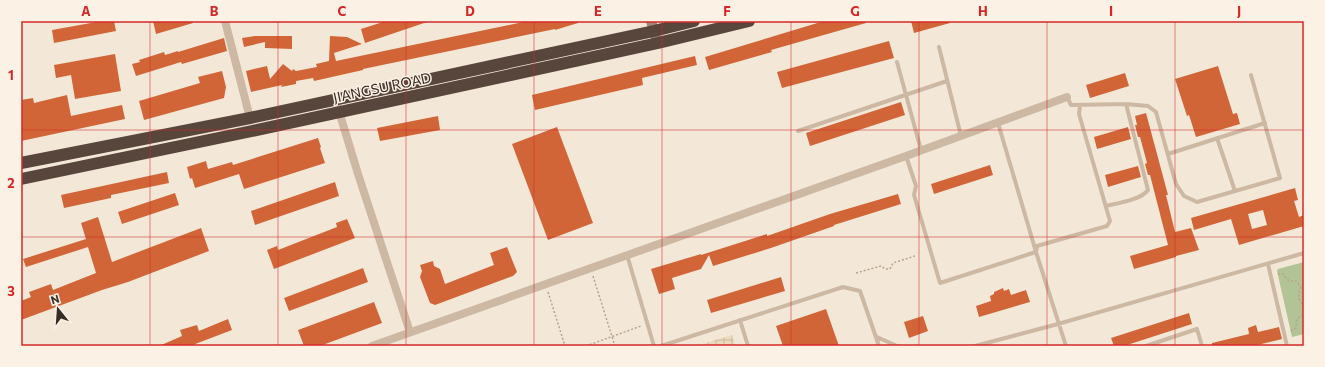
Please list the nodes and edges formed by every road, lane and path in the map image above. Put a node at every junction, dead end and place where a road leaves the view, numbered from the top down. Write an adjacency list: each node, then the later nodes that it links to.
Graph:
1 (225, 21): 16 (street)
2 (694, 21): 4 (highway, JIANGSU ROAD)
3 (749, 21): 5 (highway, JIANGSU ROAD)
4 (653, 26): 5 (street); 12 (highway, JIANGSU ROAD)
5 (658, 44): 15 (highway, JIANGSU ROAD)
6 (939, 47): 9 (lane)
7 (897, 62): 10 (lane)
8 (1251, 75): 18 (lane)
9 (947, 81): 10 (lane); 20 (lane)
10 (905, 95): 19 (lane); 22 (lane)
11 (1067, 97): 14 (lane); 17 (street)
12 (336, 99): 15 (street); 16 (highway, JIANGSU ROAD)
13 (1126, 104): 14 (lane); 23 (lane); 28 (lane)
14 (1080, 106): 28 (lane)
15 (339, 112): 26 (highway, JIANGSU ROAD); 46 (street)
16 (250, 118): 25 (highway, JIANGSU ROAD)
17 (998, 123): 20 (street); 29 (lane)
18 (1265, 123): 21 (lane); 27 (lane)
19 (798, 130)
20 (961, 136): 22 (street)
21 (1217, 138): 23 (lane); 27 (lane)
22 (921, 150): 24 (street)
23 (1168, 154): 27 (lane)
24 (906, 156): 29 (lane); 31 (street)
25 (21, 163)
26 (21, 179)
27 (1235, 191)
28 (1106, 206): 29 (lane)
29 (1036, 252): 44 (lane)
30 (1304, 254): 33 (lane)
31 (627, 255): 34 (street); 43 (lane)
32 (915, 256): 35 (path)
33 (1268, 264): 44 (lane); 62 (lane)
34 (590, 268): 37 (street); 47 (path)
35 (856, 274)
36 (1278, 274): 39 (path)
37 (545, 284): 46 (street); 50 (path)
38 (1304, 284): 39 (path)
39 (1301, 287): 40 (path)
40 (1304, 306)
41 (1304, 313): 45 (path)
42 (740, 320): 48 (lane); 54 (lane); 55 (lane)
43 (647, 324): 47 (path); 53 (lane)
44 (1058, 324): 58 (lane); 59 (lane)
45 (1291, 331)
46 (410, 332): 49 (street)
47 (612, 336): 51 (path); 52 (path)
48 (877, 337): 56 (lane); 57 (lane)
49 (372, 346)
50 (565, 346)
51 (586, 346)
52 (615, 346)
53 (654, 346)
54 (661, 346)
55 (748, 346)
56 (879, 346)
57 (897, 346)
58 (975, 346)
59 (1066, 346)
60 (1146, 346): 61 (lane)
61 (1202, 346)
62 (1287, 346)

